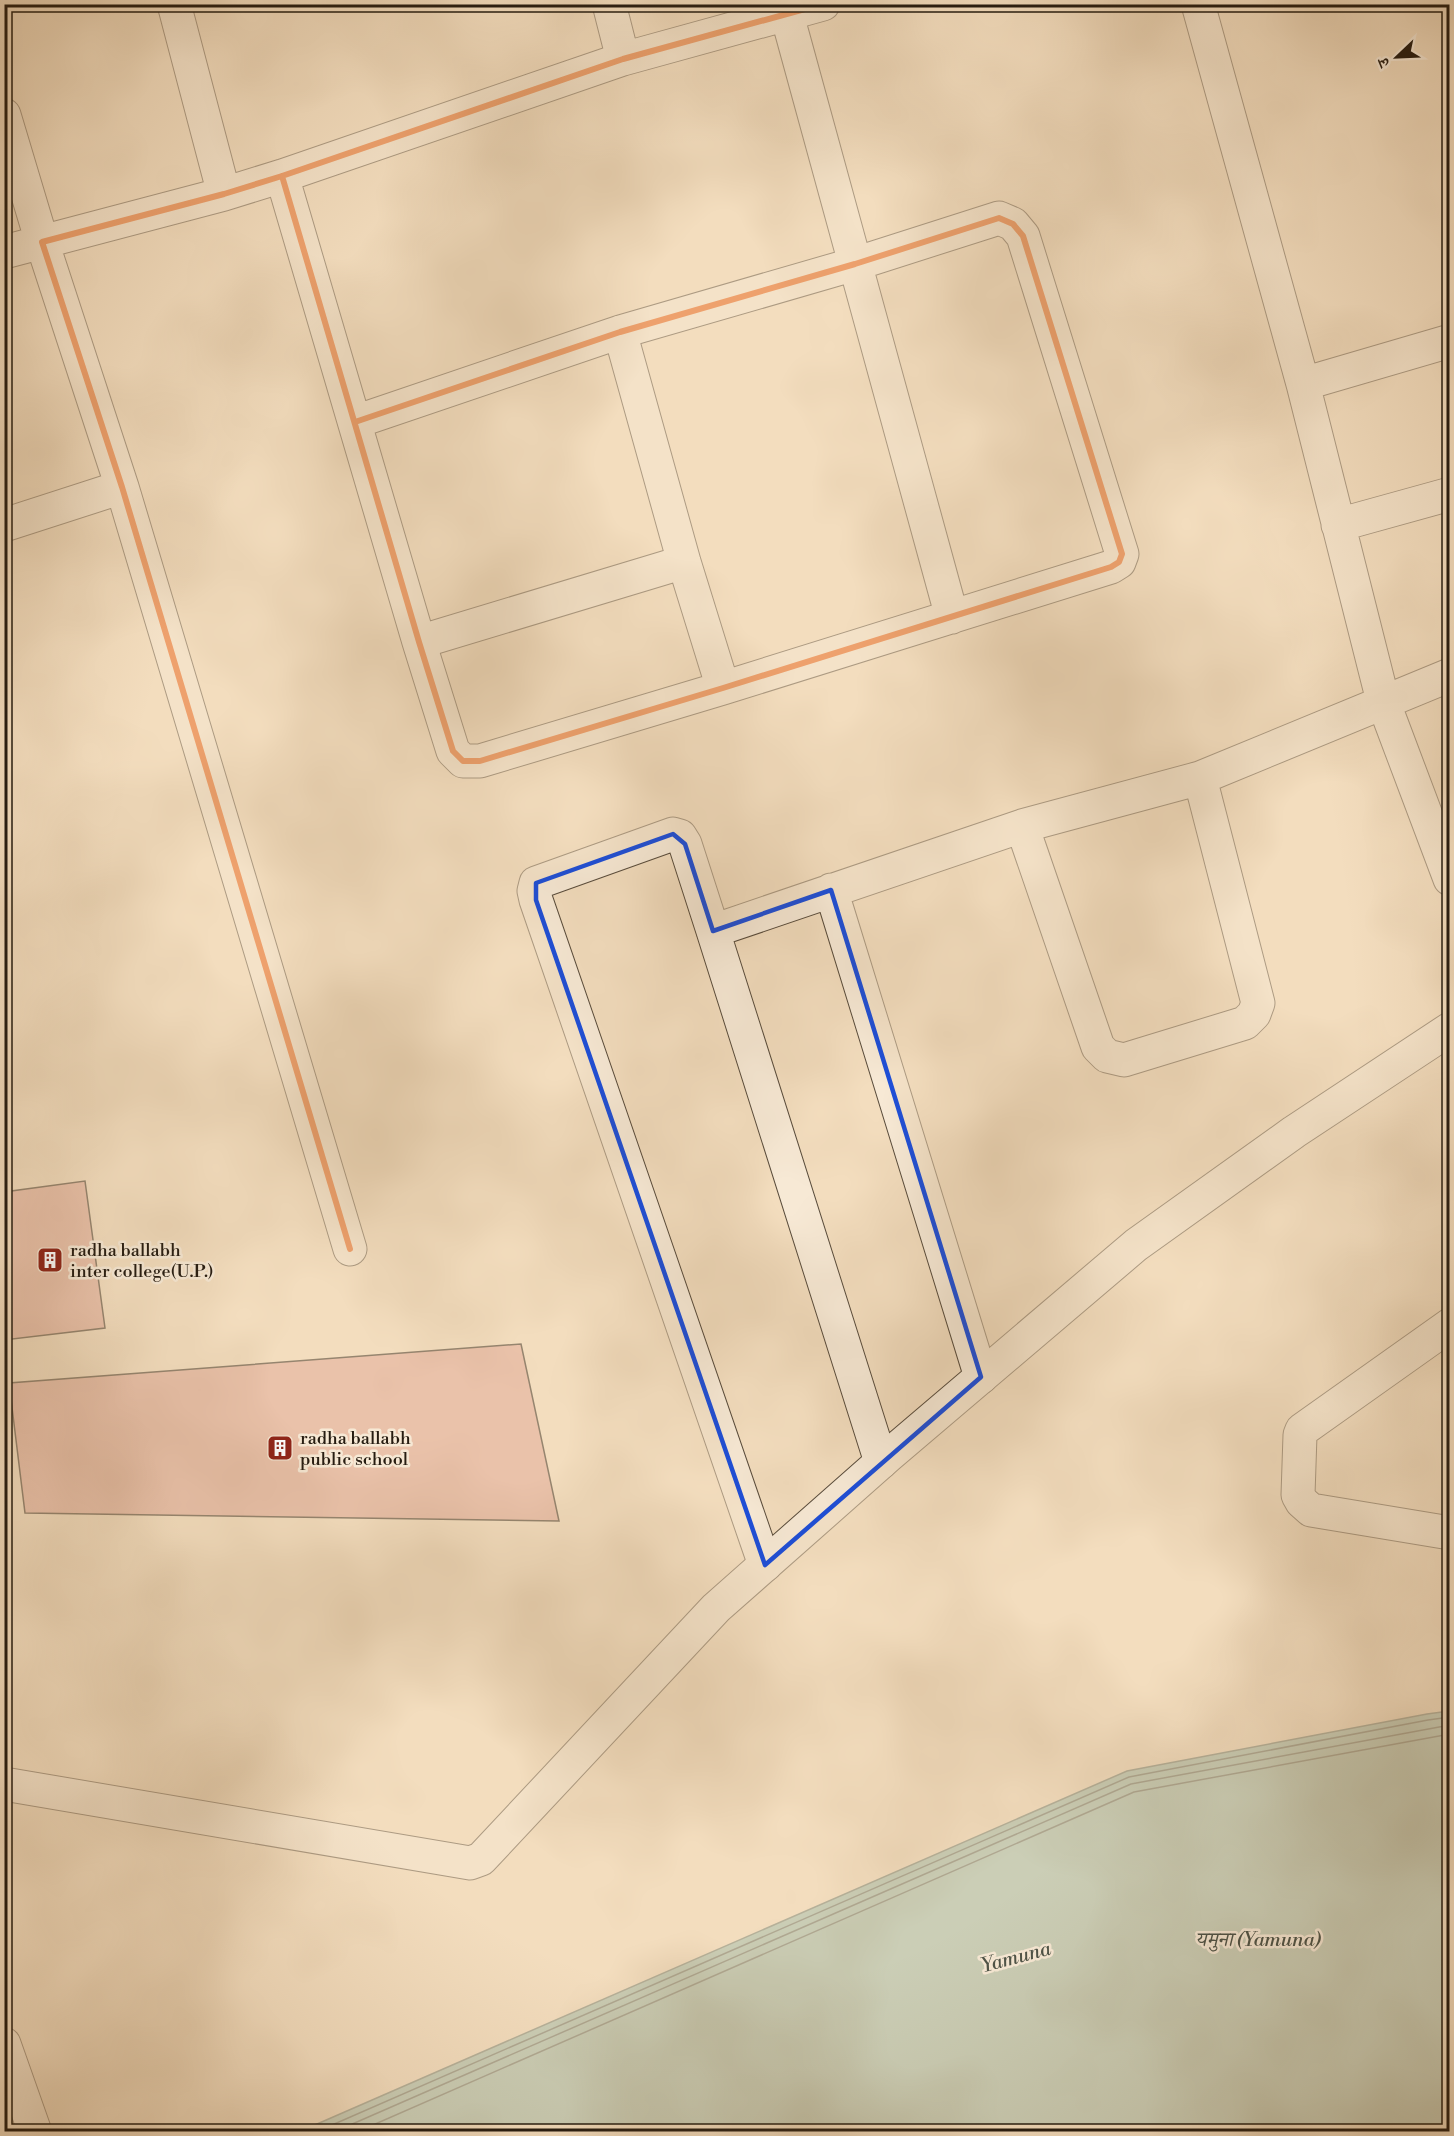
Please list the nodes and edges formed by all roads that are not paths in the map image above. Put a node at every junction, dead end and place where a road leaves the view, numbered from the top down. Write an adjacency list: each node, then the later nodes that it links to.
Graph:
1 (174, 4): 9 (street)
2 (609, 4): 6 (street)
3 (823, 4): 5 (street)
4 (1198, 4): 15 (street)
5 (787, 15): 6 (street); 12 (street)
6 (622, 59): 8 (street)
7 (4, 115): 10 (street)
8 (282, 176): 9 (street); 16 (street)
9 (224, 194): 10 (street)
10 (42, 242): 11 (street); 17 (street)
11 (4, 252)
12 (855, 264): 13 (street); 22 (street); 22 (street)
13 (620, 332): 16 (street); 21 (street)
14 (1449, 341): 15 (street)
15 (1303, 384): 20 (street)
16 (355, 422): 23 (street)
17 (122, 487): 19 (street); 33 (street)
18 (1449, 494): 20 (street)
19 (4, 525)
20 (1338, 525): 26 (street)
21 (684, 562): 23 (street); 25 (street)
22 (952, 617): 25 (street)
23 (419, 642): 25 (street)
24 (1449, 675): 26 (street)
25 (723, 688)
26 (1383, 701): 27 (street); 29 (street)
27 (1200, 778): 28 (street); 28 (street)
28 (1022, 826): 30 (street)
29 (1449, 879)
30 (831, 890): 31 (street); 35 (street)
31 (713, 932): 36 (street); 38 (street)
32 (1449, 1029): 35 (street)
33 (351, 1249)
34 (1449, 1325): 37 (street)
35 (981, 1377): 36 (street)
36 (881, 1462): 38 (street)
37 (1449, 1533)
38 (765, 1565): 39 (street)
39 (4, 1784)
40 (4, 2044): 41 (street)
41 (11, 2082): 42 (street)
42 (35, 2132)

